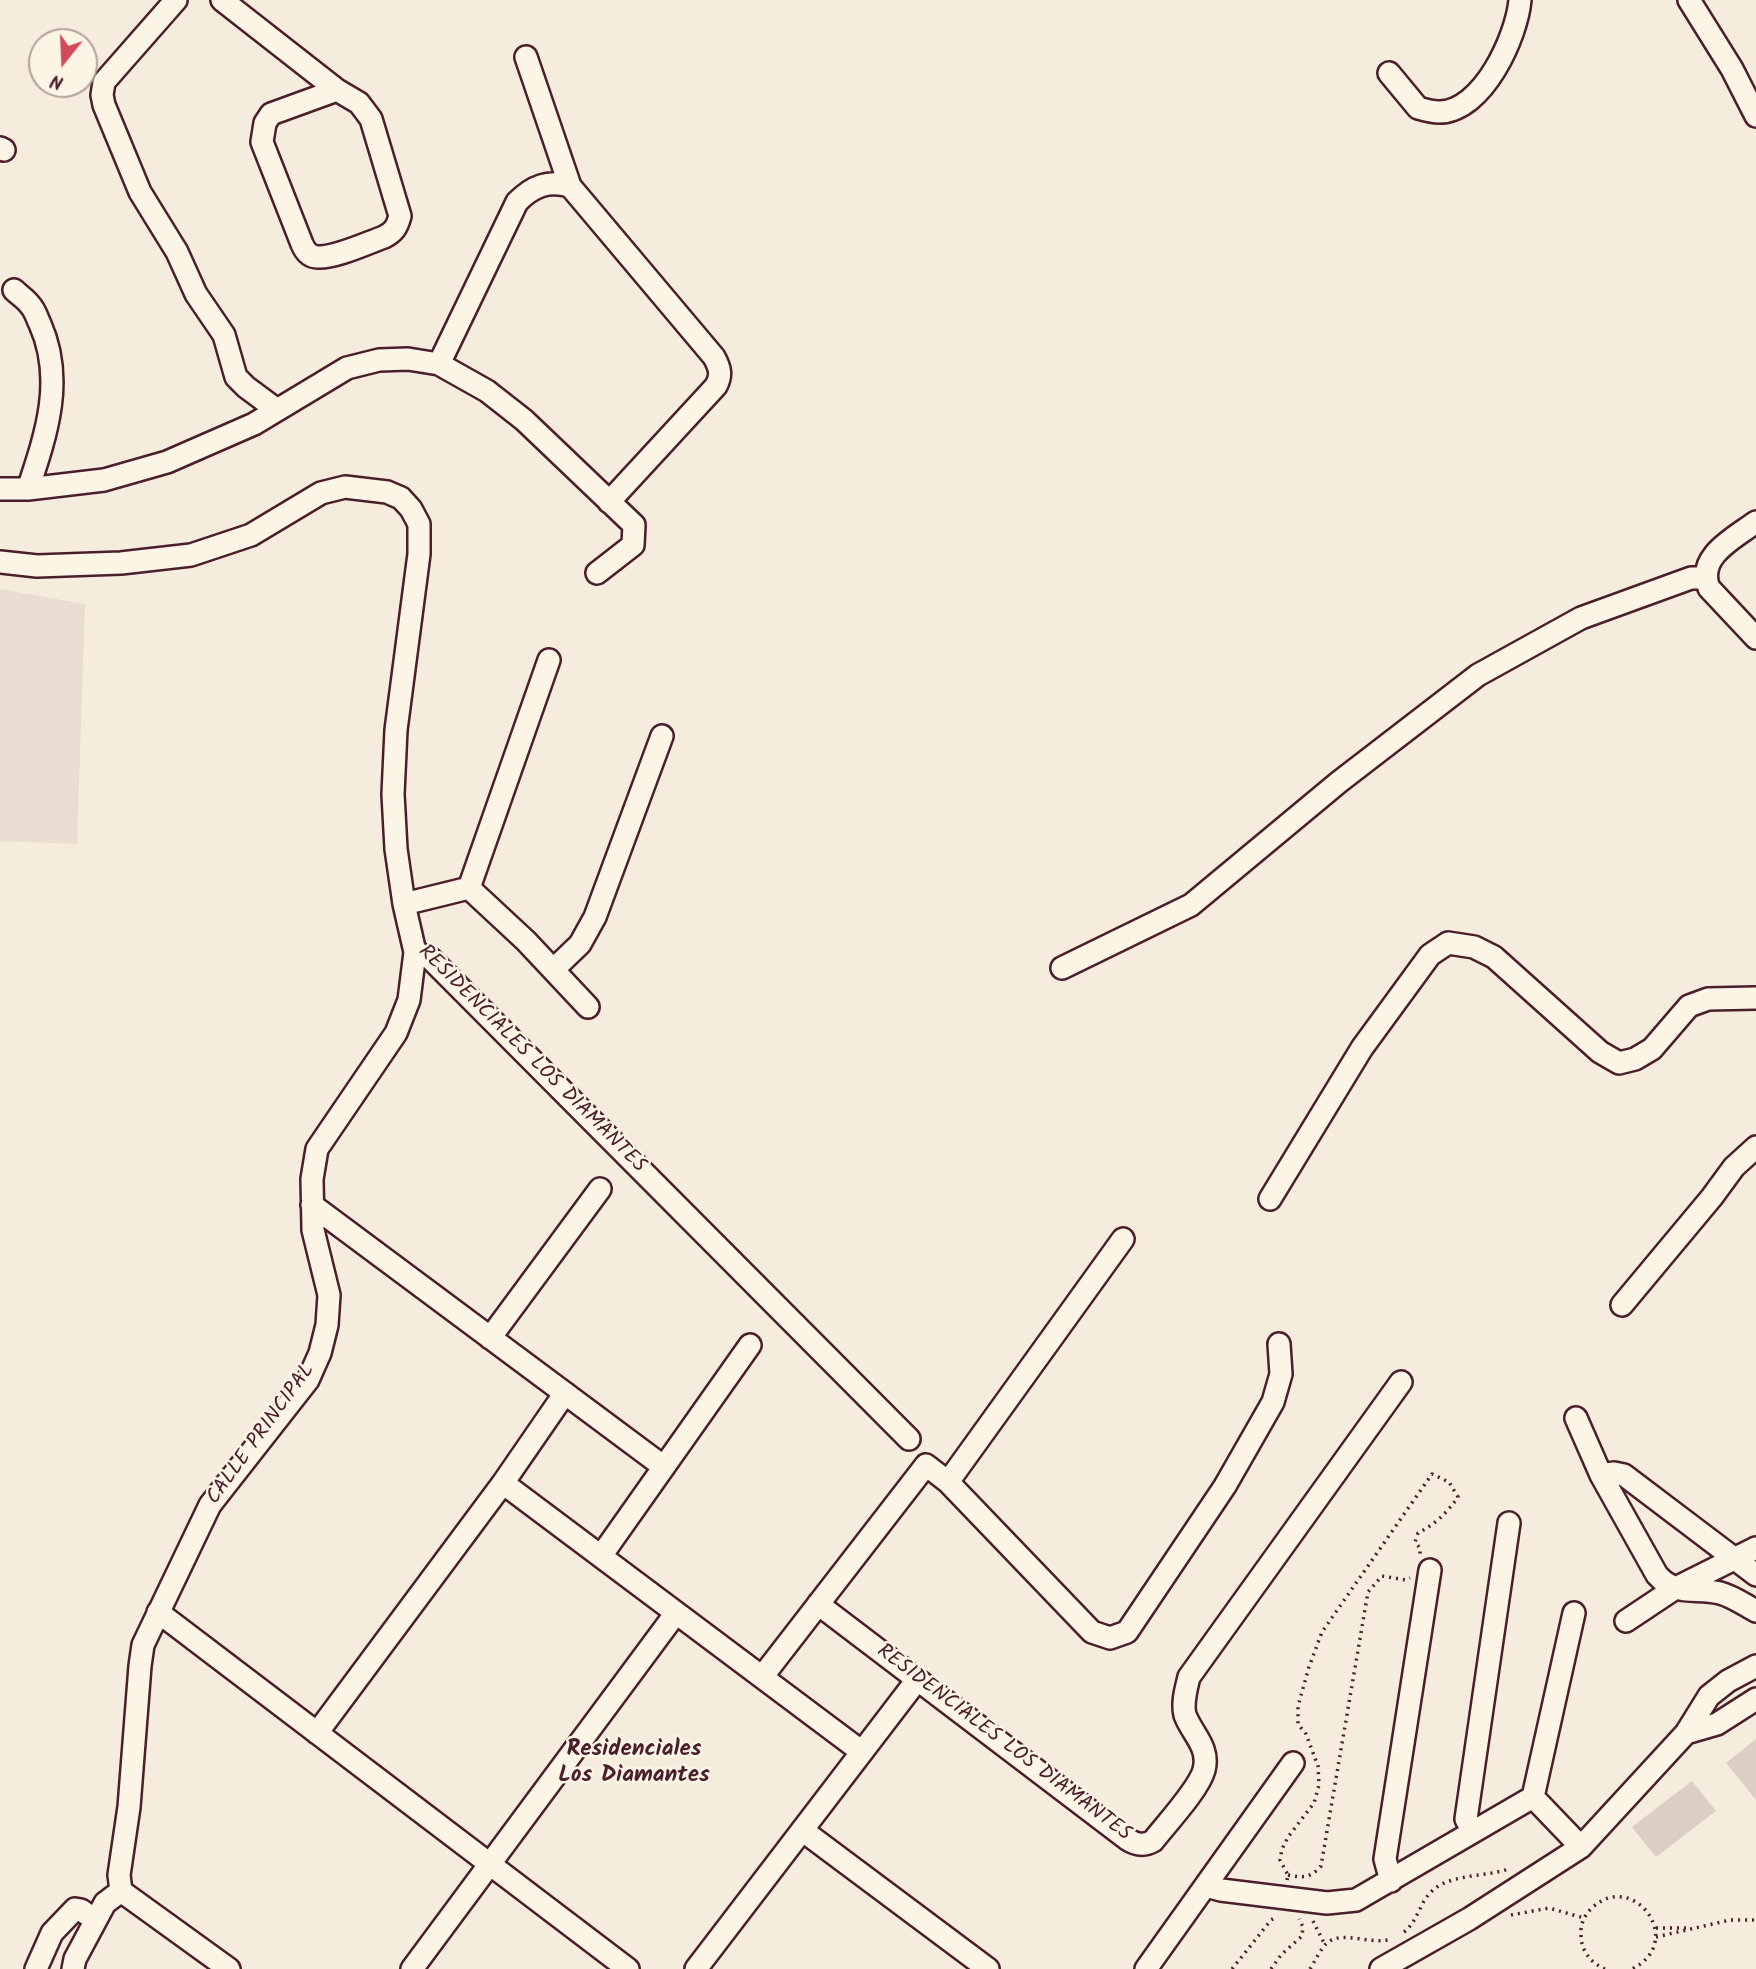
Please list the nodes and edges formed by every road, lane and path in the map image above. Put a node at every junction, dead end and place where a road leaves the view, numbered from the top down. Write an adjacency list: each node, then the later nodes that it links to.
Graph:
1 (176, 0): 12 (street)
2 (222, 0): 7 (street)
3 (1520, 0): 6 (street)
4 (1689, 0): 8 (street)
5 (526, 57): 9 (street)
6 (1389, 73)
7 (337, 90): 7 (street)
8 (1756, 116)
9 (570, 186): 11 (street); 15 (street)
10 (14, 290): 14 (street)
11 (439, 364): 12 (street); 15 (street)
12 (277, 410): 14 (street)
13 (0, 489): 14 (street)
14 (28, 489)
15 (609, 502): 18 (street)
16 (1756, 522): 19 (street)
17 (0, 562): 24 (street, RESIDENCIALES LOS DIAMANTES)
18 (597, 573)
19 (1705, 578): 20 (street); 26 (street)
20 (1752, 627)
21 (549, 660): 23 (street)
22 (662, 736): 27 (street)
23 (469, 888): 24 (street); 27 (street)
24 (404, 904): 25 (street, RESIDENCIALES LOS DIAMANTES)
25 (415, 952): 33 (street, CALLE PRINCIPAL); 42 (street, RESIDENCIALES LOS DIAMANTES)
26 (1062, 968)
27 (554, 969): 29 (street)
28 (1756, 998): 32 (street)
29 (588, 1007)
30 (1756, 1147): 35 (street)
31 (600, 1189): 36 (street)
32 (1270, 1199)
33 (312, 1205): 36 (street); 56 (street, CALLE PRINCIPAL)
34 (1123, 1239): 45 (street)
35 (1622, 1305)
36 (490, 1338): 40 (street)
37 (1279, 1344): 45 (street)
38 (750, 1345): 43 (street)
39 (1401, 1381): 62 (street, RESIDENCIALES LOS DIAMANTES)
40 (565, 1393): 43 (street); 46 (street)
41 (1576, 1418): 44 (street)
42 (909, 1439)
43 (664, 1467): 49 (street)
44 (1601, 1475): 50 (street); 53 (street)
45 (948, 1482): 54 (street)
46 (503, 1483): 49 (street); 64 (street)
47 (1509, 1523): 70 (street)
48 (1756, 1548): 50 (street)
49 (601, 1556): 57 (street)
50 (1734, 1558): 52 (street); 53 (street)
51 (1422, 1568): 74 (path); 74 (path); 75 (street)
52 (1756, 1574)
53 (1674, 1589): 55 (street); 59 (street)
54 (818, 1604): 61 (street); 62 (street, RESIDENCIALES LOS DIAMANTES)
55 (1756, 1611)
56 (158, 1612): 64 (street); 77 (street, CALLE PRINCIPAL)
57 (676, 1613): 61 (street); 72 (street)
58 (1574, 1613): 68 (street)
59 (1626, 1621)
60 (1756, 1666): 65 (street)
61 (762, 1677): 66 (street)
62 (917, 1680): 66 (street)
63 (1756, 1699): 65 (street)
64 (317, 1733): 72 (street)
65 (1686, 1733): 71 (street)
66 (862, 1752): 69 (street)
67 (1293, 1763): 76 (street)
68 (1533, 1797): 70 (street); 71 (street)
69 (802, 1830): 93 (street); 94 (street)
70 (1473, 1832): 75 (street)
71 (1581, 1847): 99 (street)
72 (490, 1864): 91 (street); 92 (street)
73 (1511, 1868): 85 (path)
74 (1288, 1875): 78 (path)
75 (1391, 1881): 78 (street)
76 (1206, 1886): 78 (street); 95 (street)
77 (121, 1891): 81 (street); 90 (street)
78 (1287, 1908): 96 (path); 97 (path)
79 (1511, 1915): 80 (path)
80 (1584, 1918): 83 (path); 100 (path)
81 (95, 1920): 88 (street); 89 (street)
82 (1756, 1920): 84 (path)
83 (1655, 1927): 84 (path); 86 (path)
84 (1692, 1929): 86 (path)
85 (1402, 1933)
86 (1656, 1937): 101 (path)
87 (1394, 1938): 98 (path)
88 (36, 1969)
89 (73, 1969)
90 (229, 1969)
91 (412, 1969)
92 (628, 1969)
93 (696, 1969)
94 (988, 1969)
95 (1146, 1969)
96 (1232, 1969)
97 (1271, 1969)
98 (1310, 1969)
99 (1381, 1969)
100 (1602, 1969)
101 (1632, 1969)

